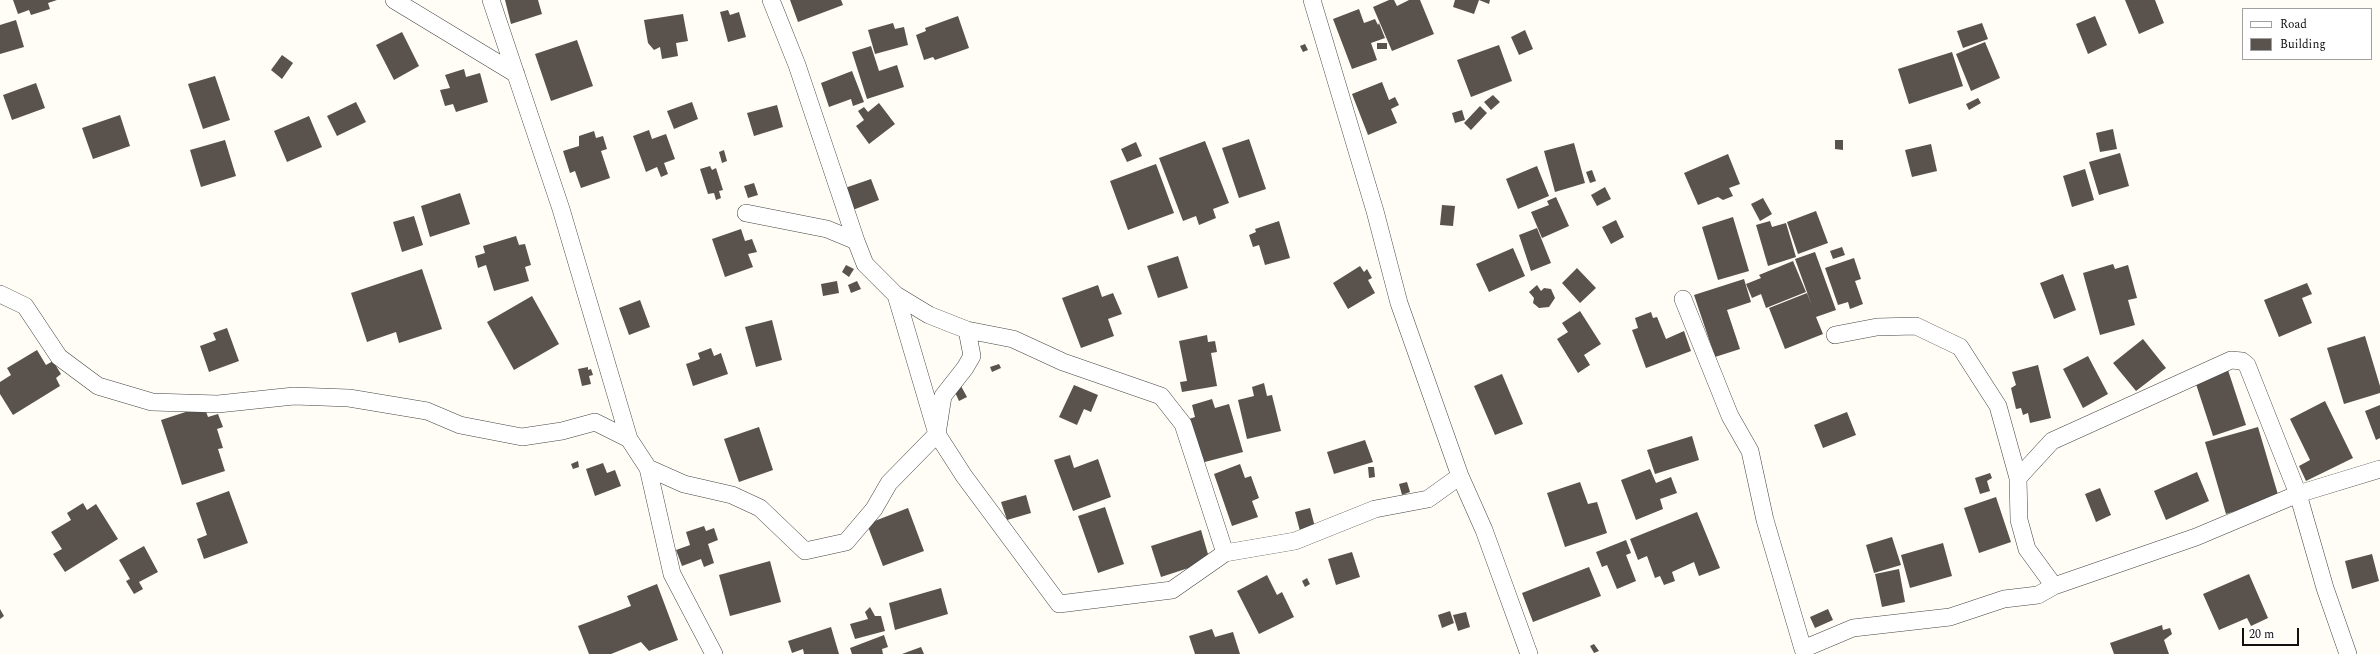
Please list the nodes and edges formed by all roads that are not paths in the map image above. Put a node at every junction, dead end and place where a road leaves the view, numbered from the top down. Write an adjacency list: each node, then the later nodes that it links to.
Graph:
1 (394, 0): 5 (street)
2 (491, 0): 5 (street)
3 (771, 0): 7 (street)
4 (1312, 0): 17 (street)
5 (516, 74): 14 (street)
6 (746, 212): 7 (street)
7 (856, 241): 9 (street)
8 (0, 294): 14 (street)
9 (896, 295): 11 (street); 13 (street)
10 (1683, 298): 22 (street)
11 (967, 330): 13 (street); 20 (street)
12 (1834, 335): 18 (street)
13 (937, 434): 15 (street); 20 (street)
14 (630, 439): 15 (street)
15 (648, 468): 23 (street)
16 (2380, 469): 19 (street)
17 (1460, 476): 20 (street); 24 (street)
18 (2018, 478): 19 (street); 21 (street)
19 (2298, 494): 21 (street); 25 (street)
20 (1225, 553)
21 (2054, 586): 22 (street)
22 (1798, 651)
23 (714, 654)
24 (1529, 654)
25 (2348, 654)

